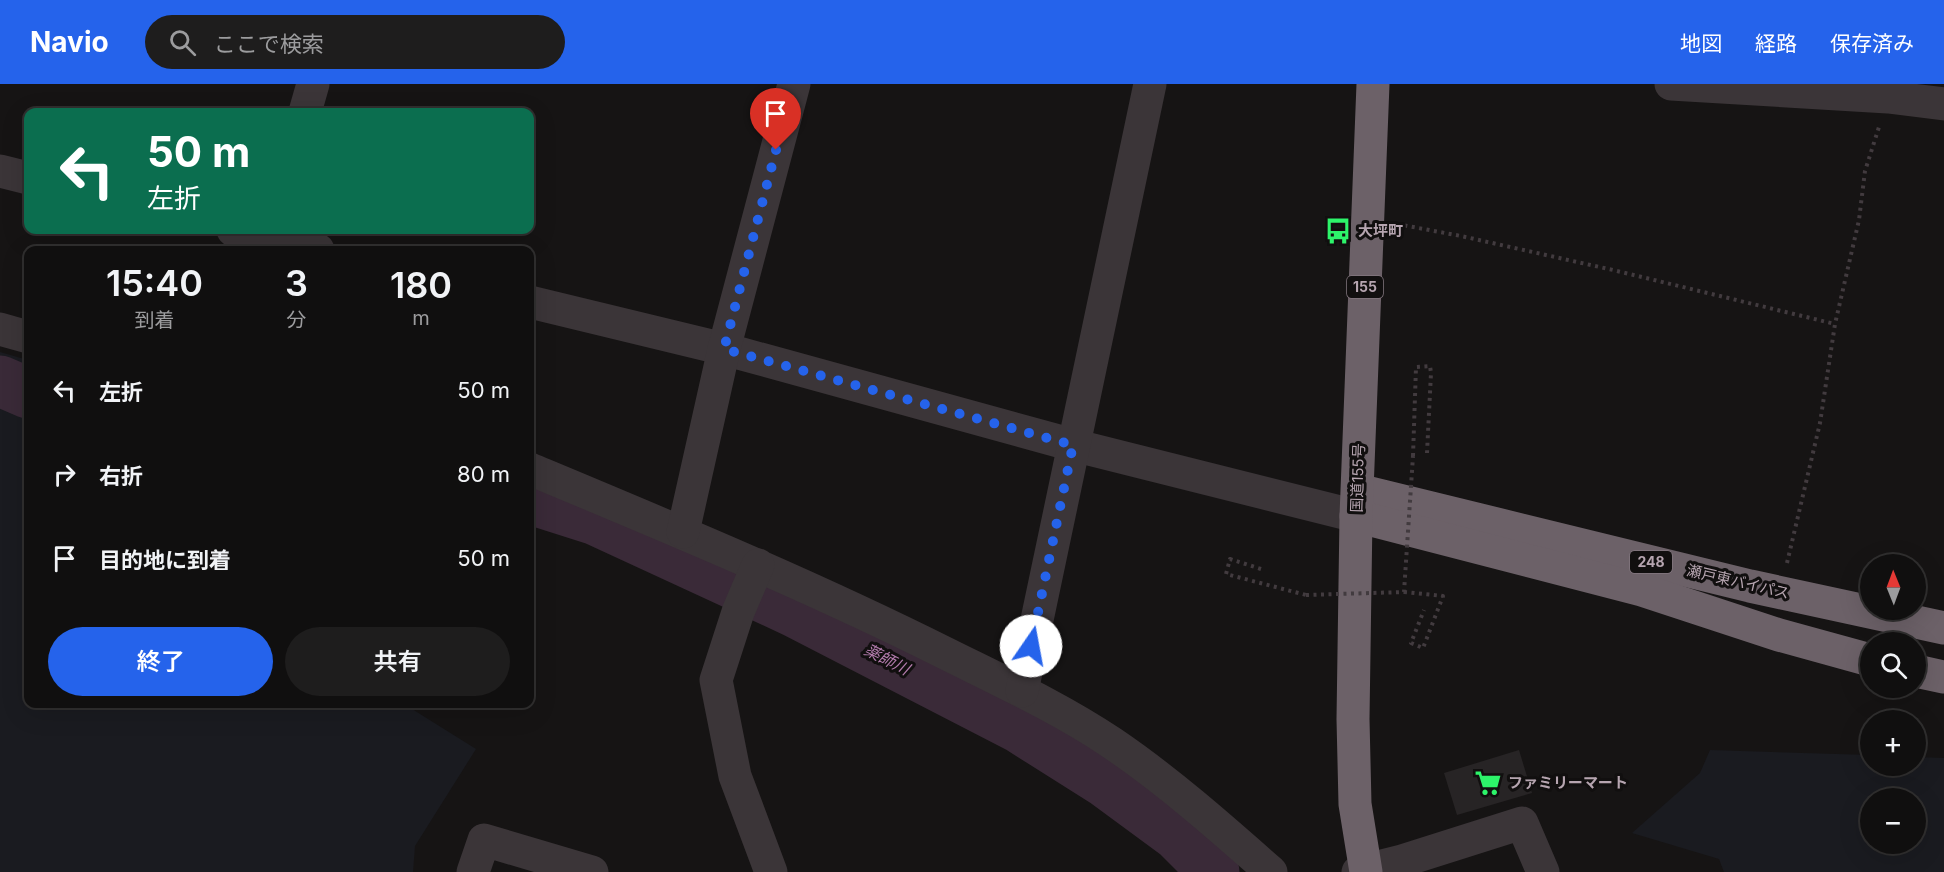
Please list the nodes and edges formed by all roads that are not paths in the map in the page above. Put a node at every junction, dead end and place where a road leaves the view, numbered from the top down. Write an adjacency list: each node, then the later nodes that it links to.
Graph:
1 (312, 84): 7 (street)
2 (794, 84): 16 (street)
3 (1150, 84): 17 (street)
4 (1373, 84): 19 (highway, 国道155号 / 155)
5 (1671, 84): 6 (street)
6 (1944, 104)
7 (306, 108)
8 (0, 171): 9 (street)
9 (24, 177)
10 (250, 234): 11 (street)
11 (273, 240): 12 (street)
12 (300, 246)
13 (534, 303): 16 (street)
14 (0, 329): 15 (street)
15 (24, 335)
16 (724, 349): 17 (street); 20 (street)
17 (1073, 445): 19 (street); 26 (street)
18 (534, 471): 20 (street)
19 (1357, 503): 22 (highway, 瀬戸東バイパス / 248); 23 (highway, 248); 31 (highway, 国道155号 / 155)
20 (683, 532): 21 (street)
21 (758, 565): 26 (street); 29 (street)
22 (1944, 628)
23 (1860, 657)
24 (1926, 673): 25 (highway)
25 (1944, 677)
26 (1022, 691): 30 (street)
27 (584, 871): 28 (street)
28 (472, 872)
29 (771, 872)
30 (1271, 872)
31 (1363, 872): 32 (street)
32 (1543, 872)

